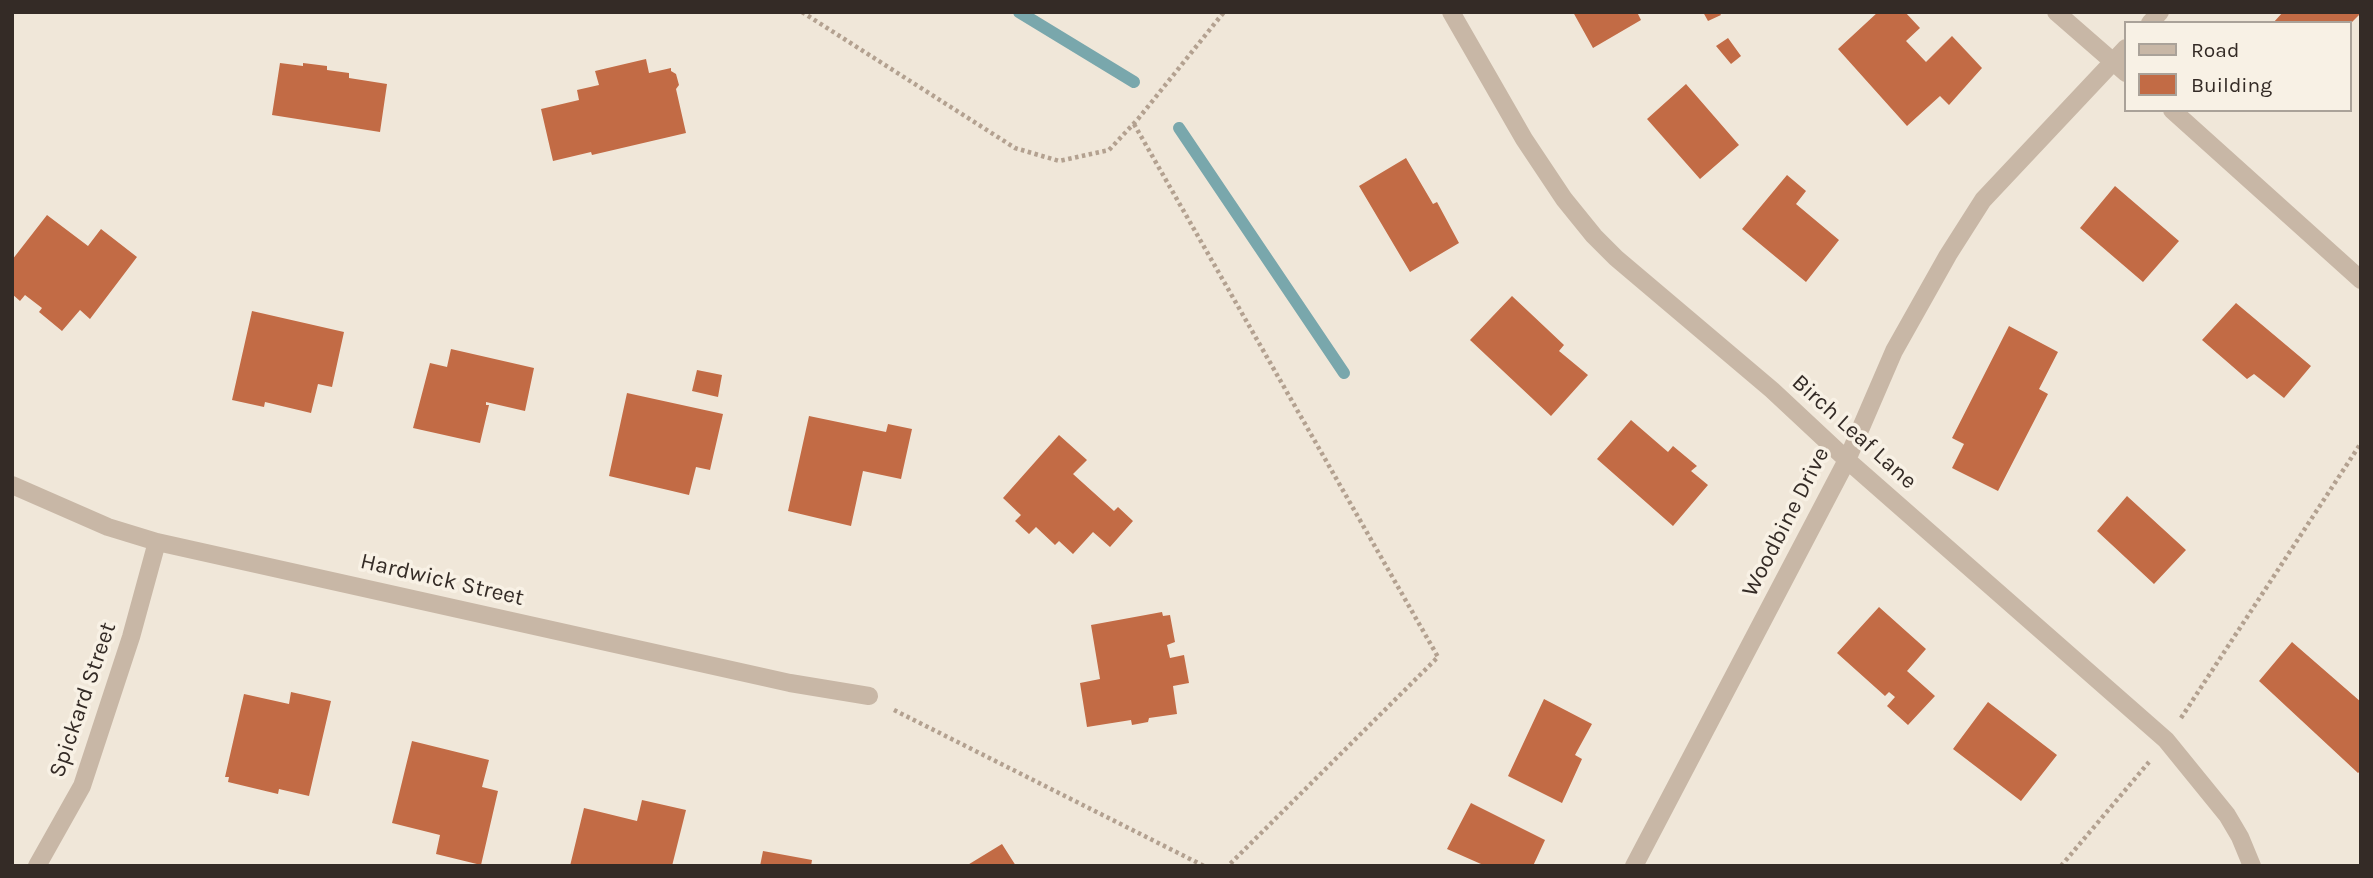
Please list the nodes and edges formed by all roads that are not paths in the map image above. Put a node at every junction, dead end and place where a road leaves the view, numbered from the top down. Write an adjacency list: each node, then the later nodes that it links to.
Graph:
1 (1451, 12): 6 (street, Birch Leaf Lane)
2 (2056, 12): 3 (street)
3 (2119, 68): 6 (street, Woodbine Drive)
4 (2174, 112): 5 (street)
5 (2361, 280)
6 (1847, 460): 11 (street, Woodbine Drive); 12 (street, Birch Leaf Lane)
7 (12, 485): 8 (street, Hardwick Street)
8 (157, 541): 9 (street, Hardwick Street); 10 (street, Spickard Street)
9 (869, 696)
10 (37, 866)
11 (1634, 866)
12 (2252, 866)

